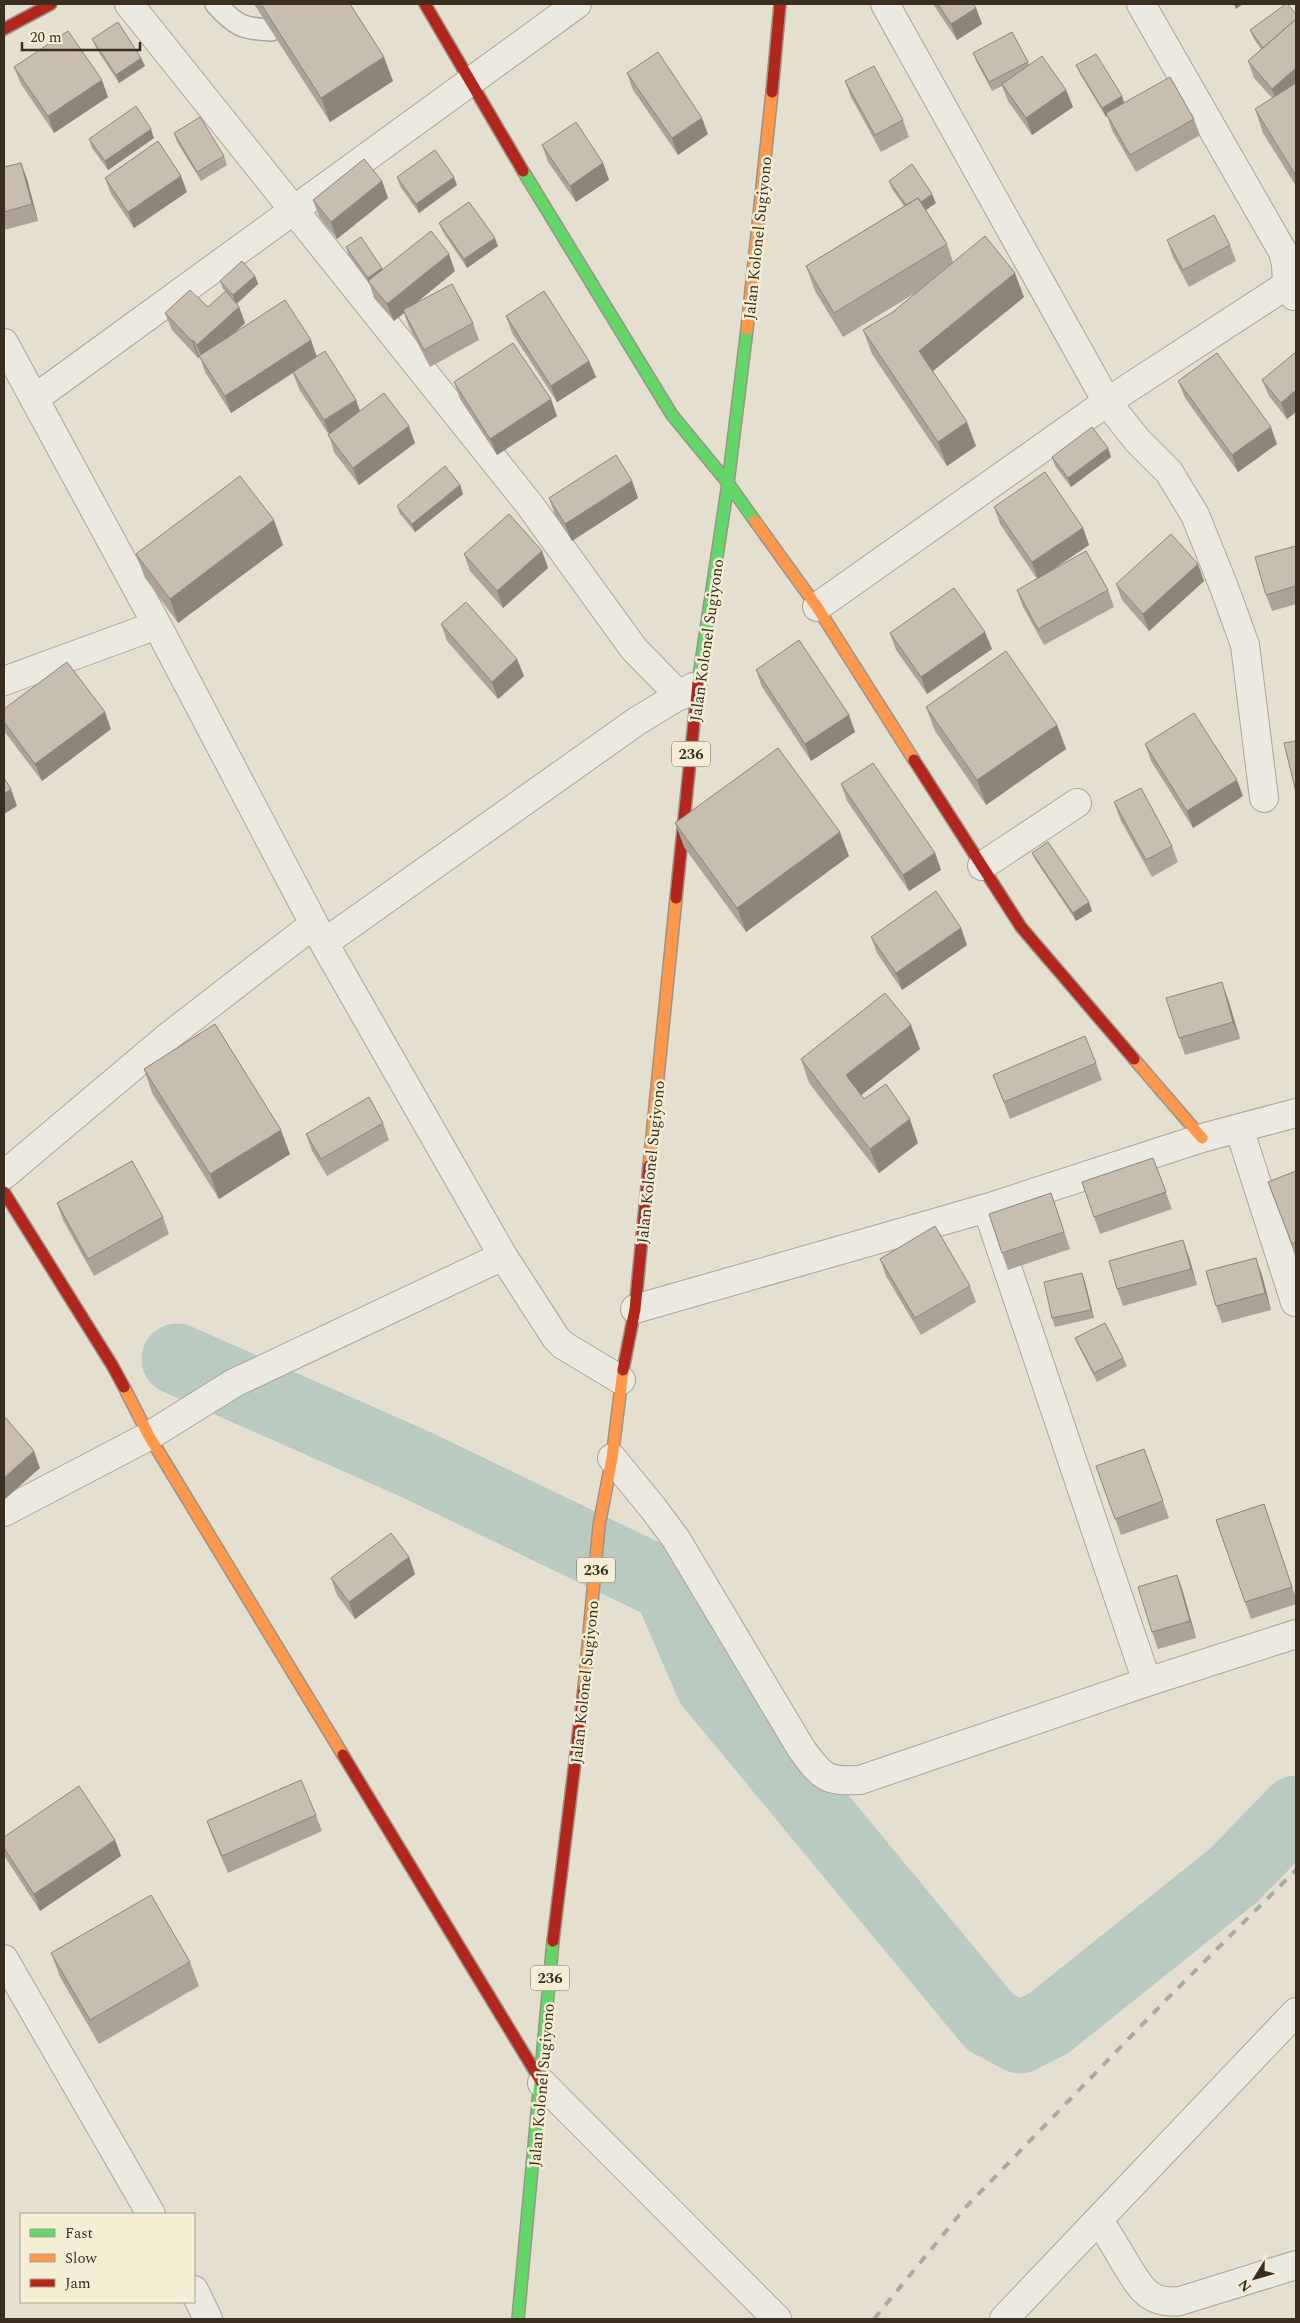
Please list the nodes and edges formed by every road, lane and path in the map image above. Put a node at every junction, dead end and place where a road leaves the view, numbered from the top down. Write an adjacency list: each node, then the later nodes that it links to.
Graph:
1 (51, 4): 9 (street)
2 (129, 4): 12 (street)
3 (216, 4): 10 (lane)
4 (425, 4): 11 (street)
5 (576, 4): 11 (street)
6 (780, 4): 17 (street, Jalan Kolonel Sugiyono / 236)
7 (885, 4): 16 (street)
8 (1141, 4): 13 (street)
9 (4, 29)
10 (271, 30)
11 (470, 83): 12 (street); 17 (street)
12 (293, 211): 15 (street); 21 (street)
13 (1293, 288): 16 (street)
14 (4, 343): 15 (street)
15 (34, 399): 19 (street)
16 (1107, 402): 18 (street); 22 (street)
17 (728, 483): 18 (street); 21 (street, Jalan Kolonel Sugiyono / 236)
18 (817, 607): 24 (street)
19 (157, 625): 20 (street); 25 (street)
20 (4, 681)
21 (689, 690): 25 (street); 34 (street, Jalan Kolonel Sugiyono / 236)
22 (1264, 798)
23 (1077, 803): 24 (street)
24 (982, 866): 28 (street)
25 (319, 934): 29 (street); 32 (street)
26 (1296, 1113): 27 (street)
27 (1239, 1128): 28 (street); 33 (street)
28 (1202, 1138): 31 (street)
29 (4, 1175)
30 (4, 1192): 36 (street)
31 (986, 1208): 34 (street); 40 (street)
32 (503, 1256): 35 (street); 36 (street)
33 (1295, 1302)
34 (635, 1309): 35 (street, Jalan Kolonel Sugiyono / 236)
35 (621, 1380): 37 (street, Jalan Kolonel Sugiyono / 236)
36 (149, 1436): 38 (street); 43 (street)
37 (612, 1458): 40 (street); 43 (street, Jalan Kolonel Sugiyono / 236)
38 (4, 1512)
39 (1296, 1634): 40 (street)
40 (1147, 1682)
41 (4, 1960): 44 (street)
42 (1296, 2012): 45 (street)
43 (542, 2083): 49 (street, Jalan Kolonel Sugiyono / 236); 50 (street)
44 (150, 2213)
45 (1099, 2220): 46 (street); 51 (street)
46 (1296, 2265)
47 (195, 2292): 48 (street)
48 (208, 2319)
49 (518, 2319)
50 (777, 2319)
51 (1004, 2319)

